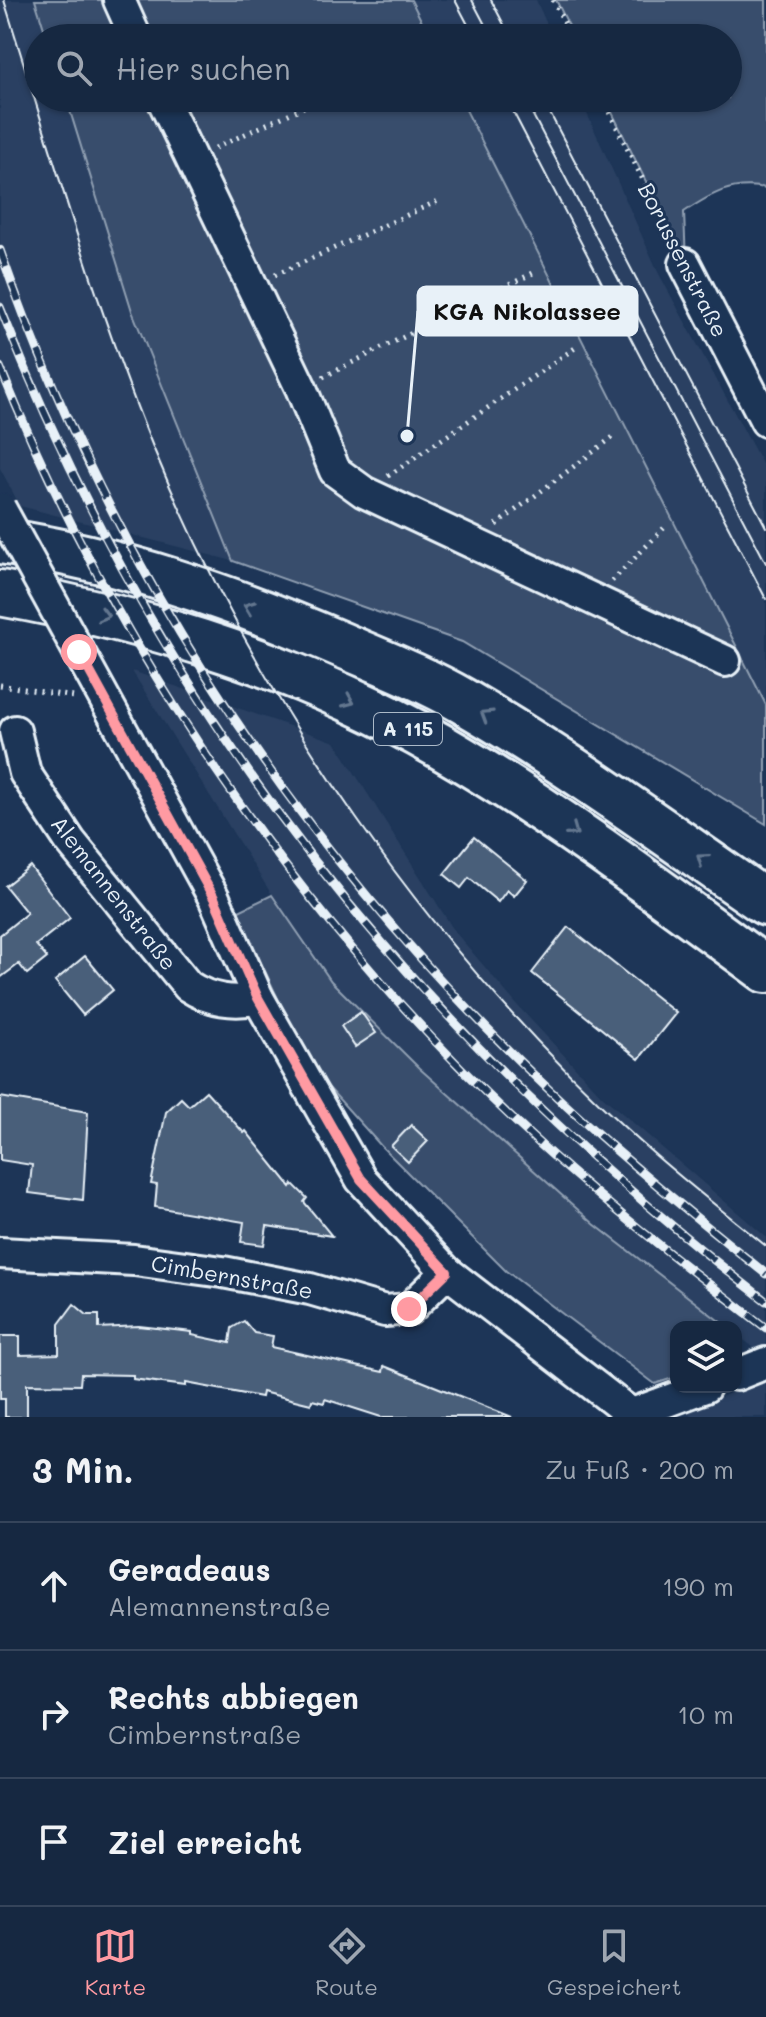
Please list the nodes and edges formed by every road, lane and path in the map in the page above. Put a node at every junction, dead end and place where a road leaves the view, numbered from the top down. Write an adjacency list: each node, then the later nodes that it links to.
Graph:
1 (119, 0): 3 (street)
2 (553, 0): 4 (path)
3 (130, 24)
4 (565, 24)
5 (168, 112): 8 (street)
6 (293, 112): 8 (path)
7 (609, 112): 10 (path, Borussenstraße)
8 (189, 160): 12 (street)
9 (438, 201): 12 (path)
10 (685, 264): 15 (street, Borussenstraße)
11 (533, 273): 14 (path)
12 (252, 285): 14 (street)
13 (575, 348): 17 (path)
14 (301, 388): 17 (street)
15 (766, 421)
16 (613, 437): 21 (path)
17 (364, 492): 21 (street)
18 (0, 508): 30 (street, bridge)
19 (664, 528): 23 (path)
20 (0, 541): 28 (highway, A 115, one-way to 20)
21 (474, 543): 23 (street)
22 (0, 593): 29 (highway, A 115, one-way to 29)
23 (592, 602): 24 (street)
24 (725, 661)
25 (0, 685): 26 (path)
26 (85, 698)
27 (15, 731): 30 (street, Alemannenstraße)
28 (766, 903)
29 (766, 970)
30 (258, 998): 32 (street)
31 (0, 1253): 32 (street, Cimbernstraße)
32 (447, 1272): 36 (street)
33 (766, 1363): 34 (street)
34 (742, 1373)
35 (689, 1393): 36 (street)
36 (630, 1416)

